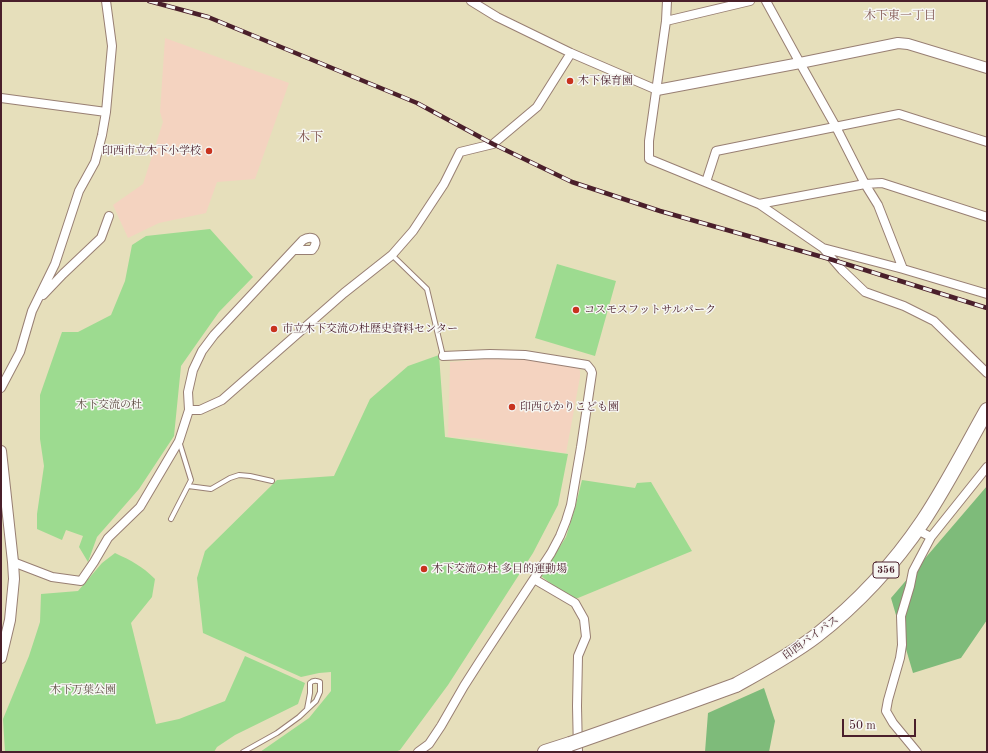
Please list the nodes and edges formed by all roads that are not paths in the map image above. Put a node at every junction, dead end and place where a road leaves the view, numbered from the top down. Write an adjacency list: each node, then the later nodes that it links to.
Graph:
1 (106, 1): 12 (street)
2 (471, 1): 7 (street)
3 (667, 1): 6 (street)
4 (750, 1): 6 (street)
5 (766, 1): 8 (street)
6 (666, 21): 10 (street)
7 (571, 53): 10 (street); 22 (street)
8 (800, 63): 9 (street); 10 (street); 13 (street)
9 (987, 68)
10 (657, 90): 15 (street)
11 (1, 98): 12 (street)
12 (106, 112): 25 (street)
13 (836, 127): 14 (street); 15 (street); 16 (street)
14 (987, 142)
15 (706, 182): 17 (street)
16 (865, 184): 17 (street); 19 (street); 23 (street)
17 (759, 204): 20 (street)
18 (109, 216): 25 (street)
19 (987, 217)
20 (823, 248): 23 (street); 27 (street)
21 (294, 250): 29 (street)
22 (392, 255): 26 (lane); 29 (street)
23 (903, 269): 24 (street)
24 (987, 294)
25 (37, 301): 28 (street)
26 (443, 356): 40 (street)
27 (987, 373)
28 (1, 388)
29 (189, 410): 31 (street)
30 (987, 410): 37 (highway, 印西バイパス / 356)
31 (179, 441): 35 (lane); 39 (street)
32 (1, 451): 39 (street)
33 (987, 467): 38 (street)
34 (272, 481): 35 (lane)
35 (188, 486): 36 (lane)
36 (171, 519)
37 (917, 530): 38 (street); 43 (highway, 印西バイパス / 356, bridge)
38 (931, 537): 47 (street)
39 (13, 562): 41 (street)
40 (534, 579): 43 (street); 45 (street)
41 (1, 658)
42 (307, 709): 42 (lane); 44 (lane)
43 (574, 748): 46 (highway, 印西バイパス / 356)
44 (243, 752)
45 (418, 752)
46 (545, 752)
47 (917, 752)

